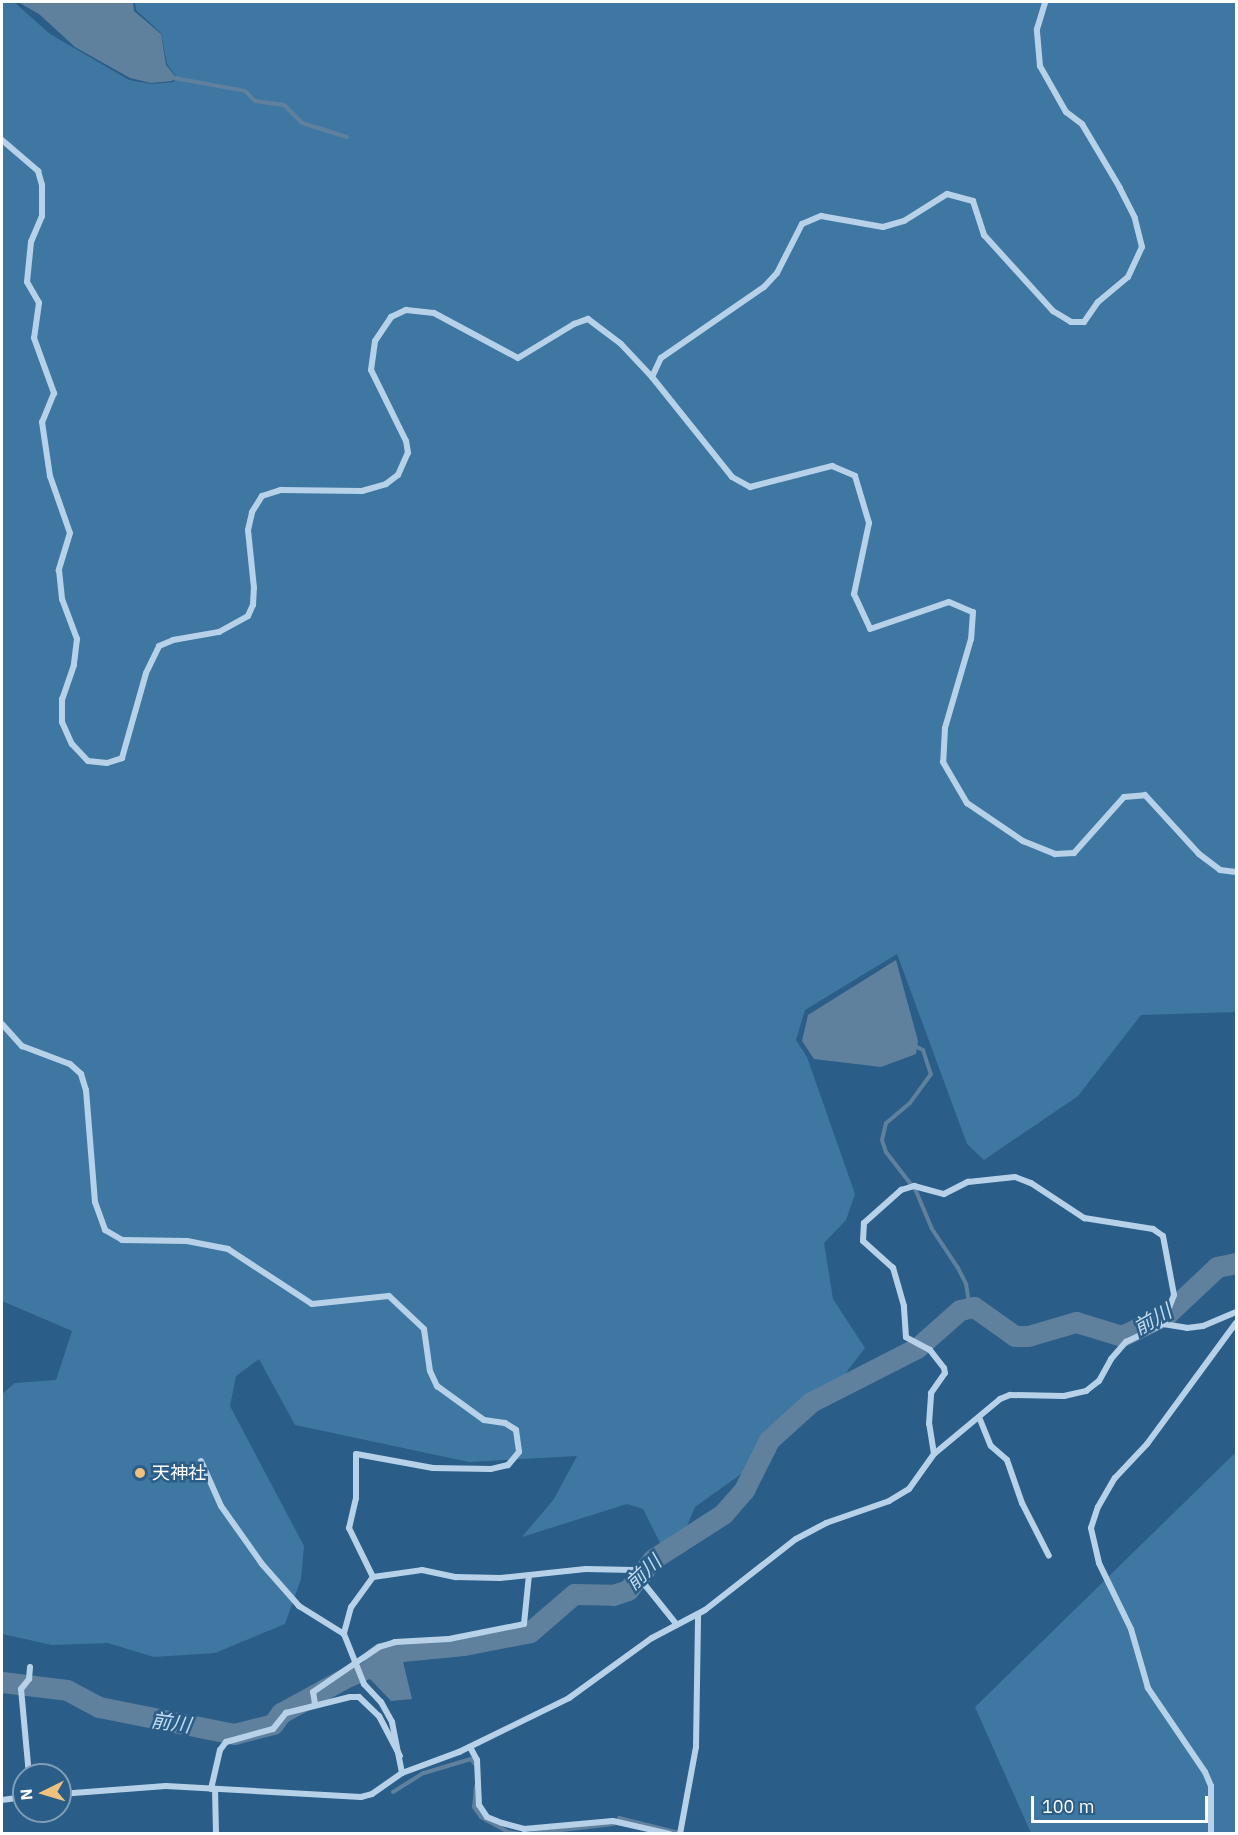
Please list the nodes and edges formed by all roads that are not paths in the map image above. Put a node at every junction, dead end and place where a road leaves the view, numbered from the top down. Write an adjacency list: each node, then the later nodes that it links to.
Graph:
1 (1045, 2): 3 (street)
2 (2, 140): 3 (street)
3 (652, 377): 4 (street)
4 (1236, 872)
5 (2, 1024): 14 (street)
6 (1236, 1312): 7 (street)
7 (1164, 1321): 9 (street); 10 (street)
8 (1236, 1323): 30 (street)
9 (979, 1417): 10 (street); 12 (street)
10 (934, 1454): 15 (street)
11 (201, 1461): 17 (street)
12 (1049, 1556)
13 (529, 1575): 14 (street); 16 (street); 18 (street)
14 (373, 1577): 17 (street)
15 (698, 1614): 16 (street); 29 (street)
16 (677, 1625): 21 (street)
17 (344, 1634): 18 (street)
18 (357, 1663): 20 (street); 22 (street)
19 (30, 1667): 23 (street)
20 (314, 1700): 22 (street); 25 (street)
21 (470, 1747): 24 (street); 28 (street)
22 (400, 1757): 24 (street)
23 (29, 1763)
24 (402, 1773): 25 (street)
25 (213, 1789): 26 (street); 27 (street)
26 (72, 1793)
27 (216, 1833)
28 (670, 1833)
29 (681, 1833)
30 (1211, 1833)

